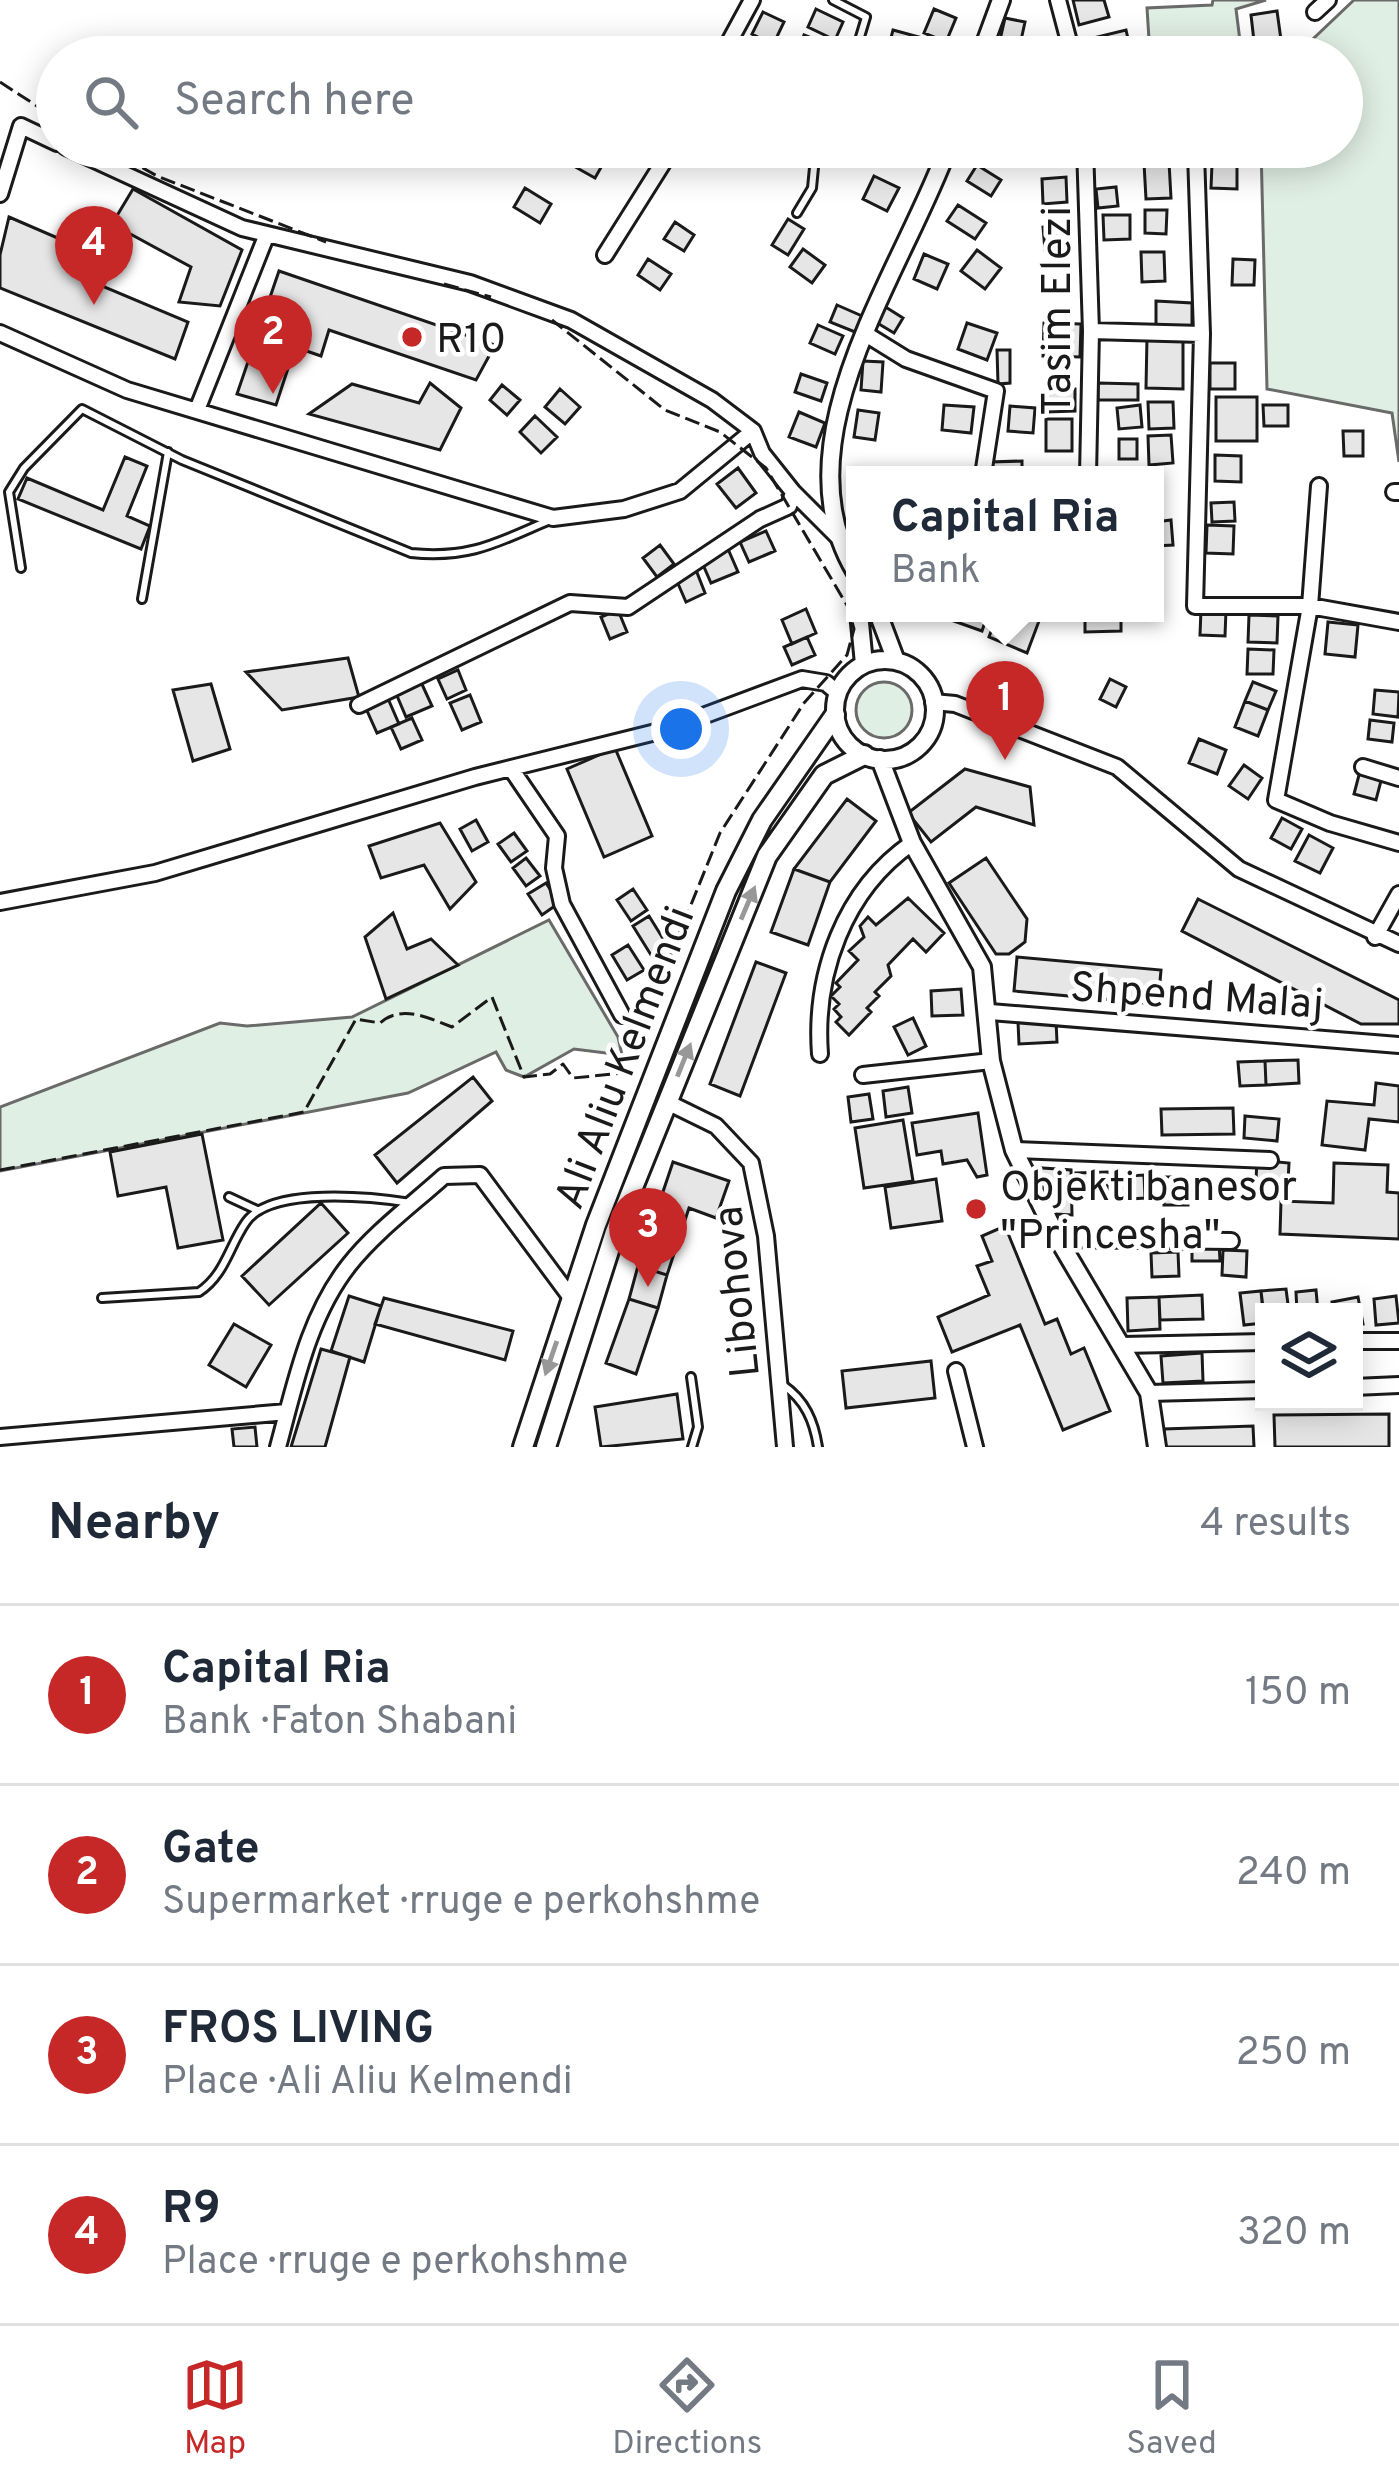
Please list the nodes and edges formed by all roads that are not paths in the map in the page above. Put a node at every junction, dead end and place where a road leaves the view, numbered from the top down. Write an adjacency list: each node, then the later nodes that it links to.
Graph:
1 (752, 0): 7 (street)
2 (833, 0): 8 (lane)
3 (1001, 0): 9 (street)
4 (1058, 0): 10 (street)
5 (1328, 0): 6 (street)
6 (1315, 12)
7 (732, 36)
8 (860, 36)
9 (988, 36)
10 (1067, 36)
11 (36, 133): 18 (street)
12 (111, 168): 20 (street)
13 (660, 168): 21 (street)
14 (814, 168): 19 (lane)
15 (940, 168): 24 (street)
16 (1086, 168): 22 (street, Tasim Elezi)
17 (1196, 168): 25 (street)
18 (0, 194)
19 (797, 212)
20 (268, 235): 26 (street); 27 (street)
21 (605, 255)
22 (1091, 331): 25 (street); 30 (street, Tasim Elezi)
23 (0, 333): 26 (street)
24 (864, 333): 29 (street); 34 (street)
25 (1202, 334): 38 (street)
26 (197, 410): 33 (street)
27 (753, 431): 32 (street); 33 (street)
28 (168, 452): 33 (lane); 36 (lane); 37 (lane)
29 (984, 466)
30 (1088, 466)
31 (1319, 486): 38 (street)
32 (794, 492): 34 (street); 46 (street)
33 (553, 518)
34 (837, 536): 35 (street)
35 (846, 556)
36 (21, 568)
37 (142, 599)
38 (1310, 606): 41 (street); 53 (street)
39 (861, 622): 43 (street)
40 (881, 622): 42 (street)
41 (1399, 622)
42 (896, 662): 43 (street); 45 (street)
43 (864, 664): 44 (street)
44 (838, 693): 47 (street); 50 (street)
45 (934, 702): 48 (street); 56 (street)
46 (359, 705)
47 (836, 716): 48 (street); 73 (main road, Ali Aliu Kelmendi)
48 (872, 757): 52 (street); 64 (main road, Ali Aliu Kelmendi, one-way to 48)
49 (1363, 766): 51 (street)
50 (512, 770): 55 (street); 59 (street)
51 (1399, 778)
52 (912, 843): 58 (street); 61 (street)
53 (1399, 843)
54 (1399, 894): 56 (street)
55 (0, 902)
56 (1376, 937): 57 (street)
57 (1399, 944)
58 (990, 1012): 60 (street, Shpend Malaj); 62 (street)
59 (622, 1015)
60 (1399, 1045)
61 (820, 1054)
62 (991, 1061): 63 (street); 65 (street)
63 (863, 1075)
64 (667, 1102): 80 (street, Libohova); 89 (main road, Ali Aliu Kelmendi)
65 (1014, 1150): 66 (street); 70 (street)
66 (1270, 1160)
67 (229, 1197): 69 (lane)
68 (415, 1203): 69 (lane); 73 (street); 85 (street)
69 (257, 1210): 72 (lane)
70 (1058, 1239): 71 (street); 77 (street)
71 (1231, 1241)
72 (102, 1298)
73 (572, 1299): 88 (main road, Ali Aliu Kelmendi, one-way to 88)
74 (1363, 1341): 75 (street)
75 (1399, 1341)
76 (1255, 1342): 77 (street)
77 (1122, 1345): 84 (street)
78 (956, 1371): 93 (street)
79 (692, 1377): 90 (lane)
80 (778, 1381): 91 (street, Libohova); 92 (lane)
81 (1399, 1385): 82 (street)
82 (1363, 1387)
83 (1255, 1390): 84 (street)
84 (1149, 1393): 94 (street)
85 (287, 1412): 86 (street); 87 (street)
86 (0, 1437)
87 (278, 1447)
88 (523, 1447)
89 (546, 1447)
90 (692, 1447)
91 (785, 1447)
92 (818, 1447)
93 (975, 1447)
94 (1157, 1447)

